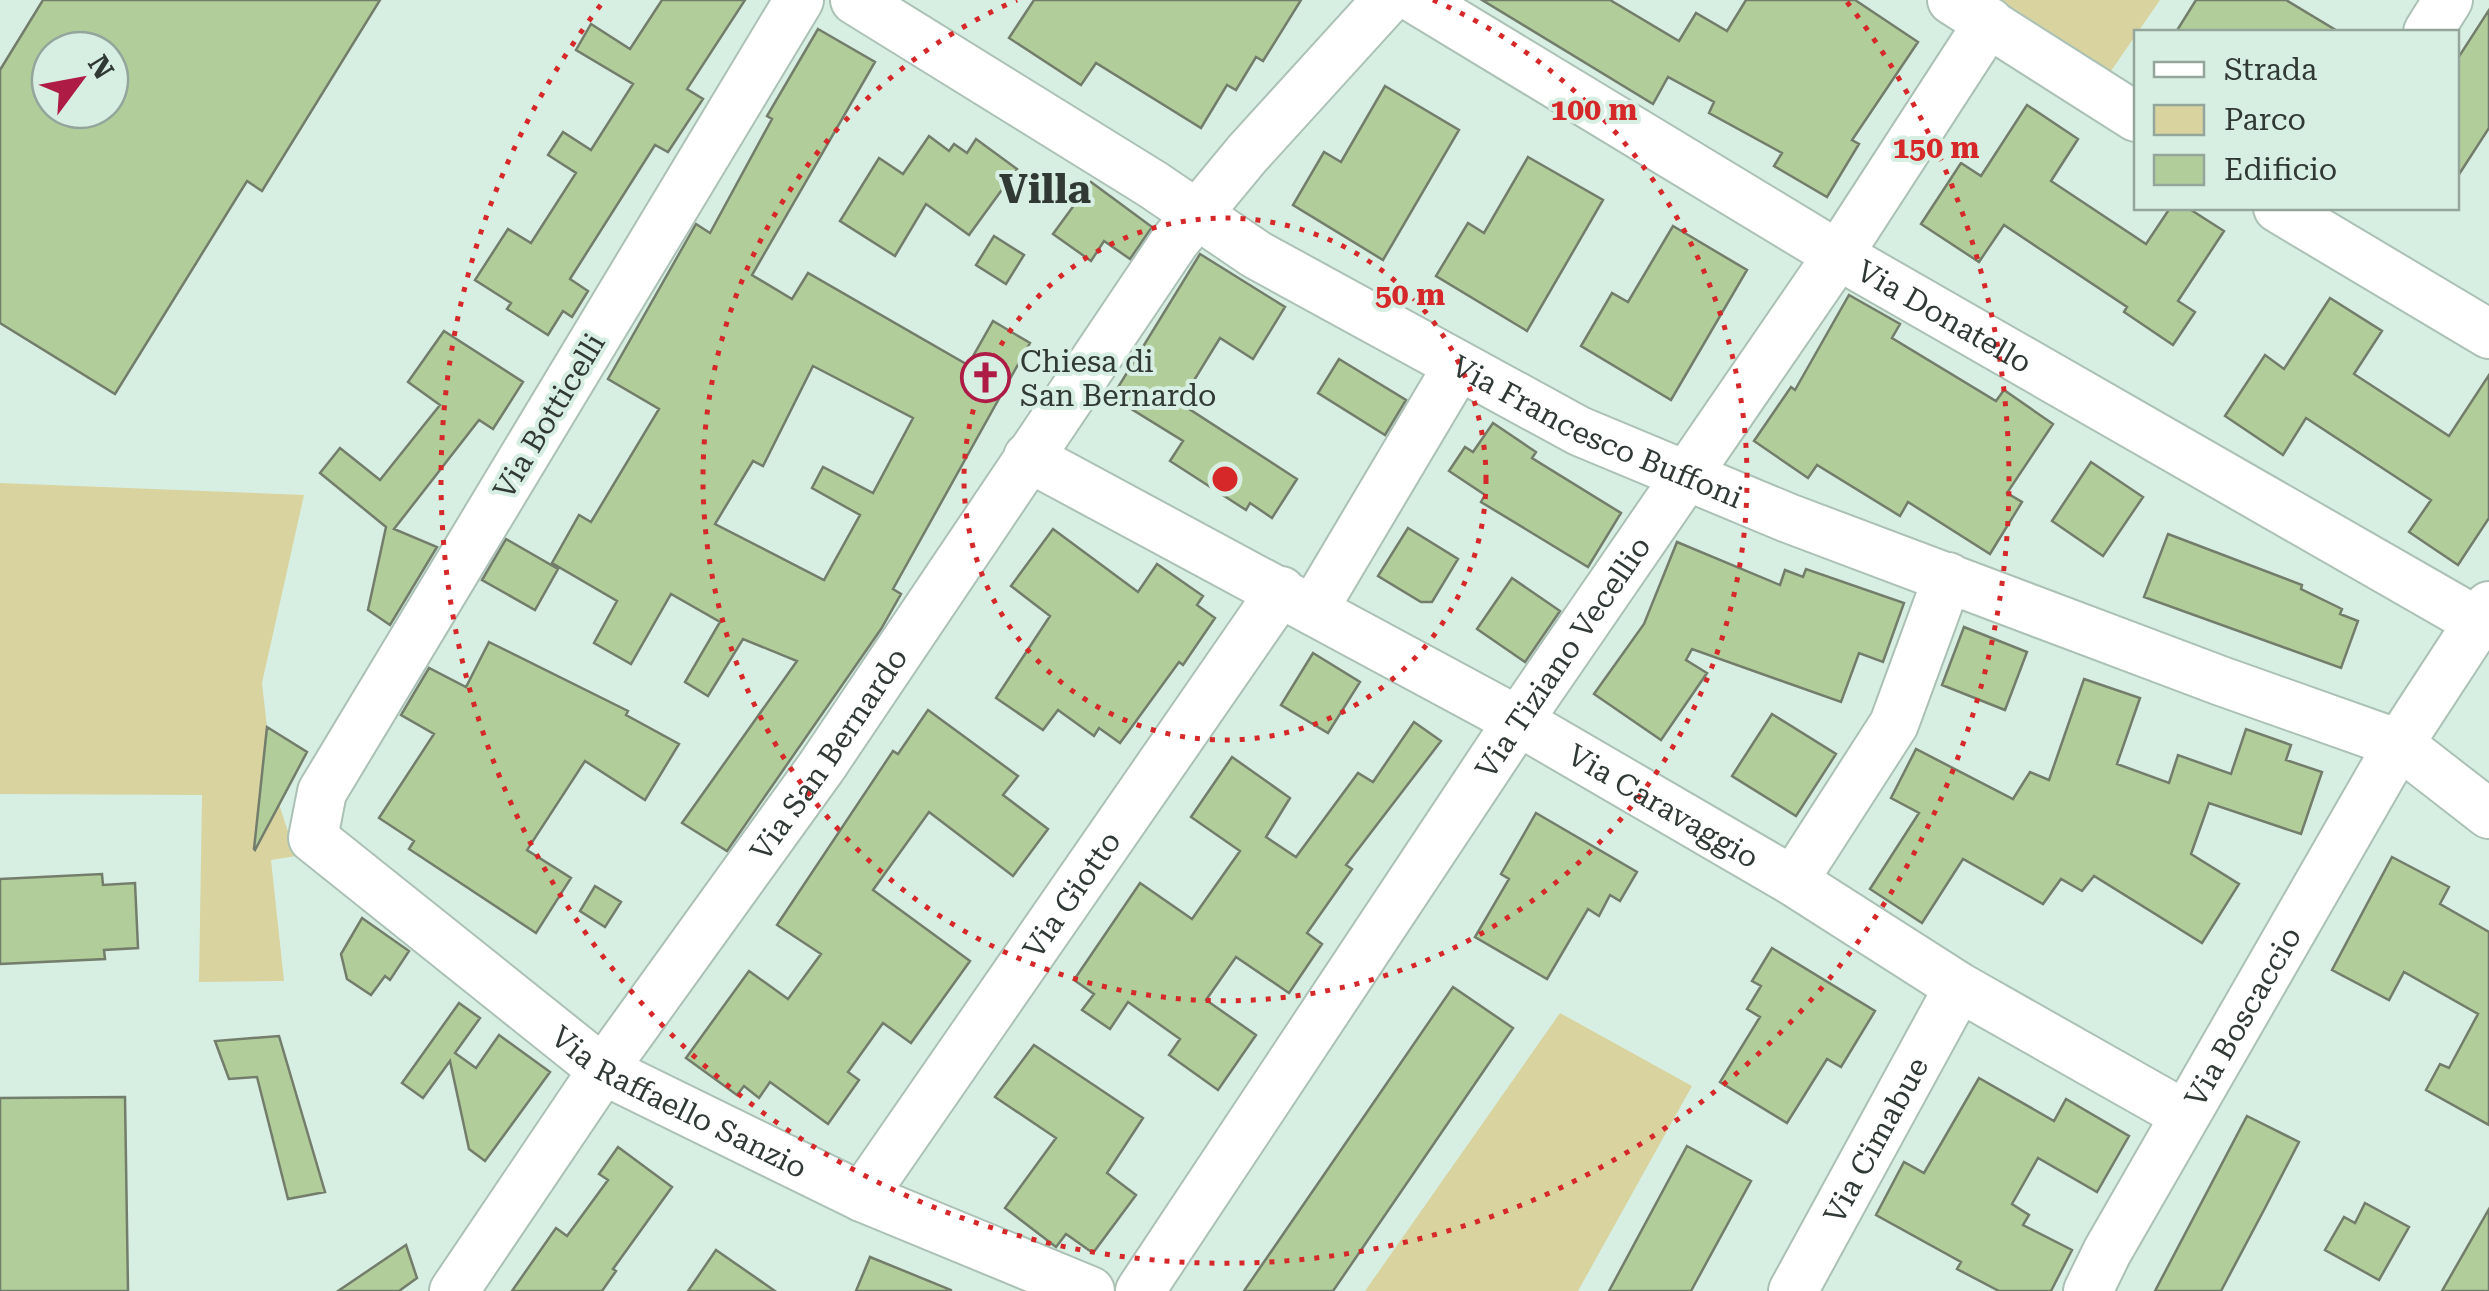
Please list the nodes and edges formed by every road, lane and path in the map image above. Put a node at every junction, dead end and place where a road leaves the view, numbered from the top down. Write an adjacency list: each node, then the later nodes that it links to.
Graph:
1 (799, 0): 22 (street, Via Botticelli)
2 (855, 0): 10 (street, Via Francesco Buffoni)
3 (1388, 0): 10 (street, Via San Bernardo)
4 (1417, 0): 11 (street, Via Donatello)
5 (2448, 0): 7 (street)
6 (1971, 11): 8 (street); 11 (street, Via Tiziano Vecellio)
7 (2429, 30)
8 (2134, 116)
9 (2281, 210): 12 (street)
10 (1197, 214): 13 (street, Via Francesco Buffoni); 14 (street, Via San Bernardo)
11 (1838, 255): 15 (street, Via Tiziano Vecellio); 18 (street, Via Donatello)
12 (2489, 334)
13 (1458, 366): 15 (street, Via Francesco Buffoni); 17 (street, Via Giotto)
14 (1028, 457): 17 (street, Via Caravaggio); 25 (street, Via San Bernardo)
15 (1688, 476): 16 (street, Via Francesco Buffoni); 19 (street, Via Tiziano Vecellio)
16 (1948, 577): 20 (street, Via Francesco Buffoni); 23 (street)
17 (1297, 601): 19 (street, Via Caravaggio); 27 (street, Via Giotto)
18 (2483, 614): 20 (street, Via Boscaccio)
19 (1518, 721): 23 (street, Via Caravaggio); 30 (street, Via Tiziano Vecellio)
20 (2399, 744): 21 (street, Via Francesco Buffoni); 26 (street, Via Boscaccio)
21 (2489, 814)
22 (313, 838): 25 (street, Via Raffaello Sanzio)
23 (1794, 881): 24 (street, Via Caravaggio)
24 (1960, 987): 26 (street, Via Caravaggio); 31 (street, Via Cimabue)
25 (603, 1070): 27 (street, Via Raffaello Sanzio); 28 (street, Via San Bernardo)
26 (2185, 1115): 32 (street, Via Boscaccio)
27 (862, 1197): 29 (street, Via Raffaello Sanzio)
28 (454, 1291)
29 (1090, 1291)
30 (1140, 1291)
31 (1793, 1291)
32 (2088, 1291)

